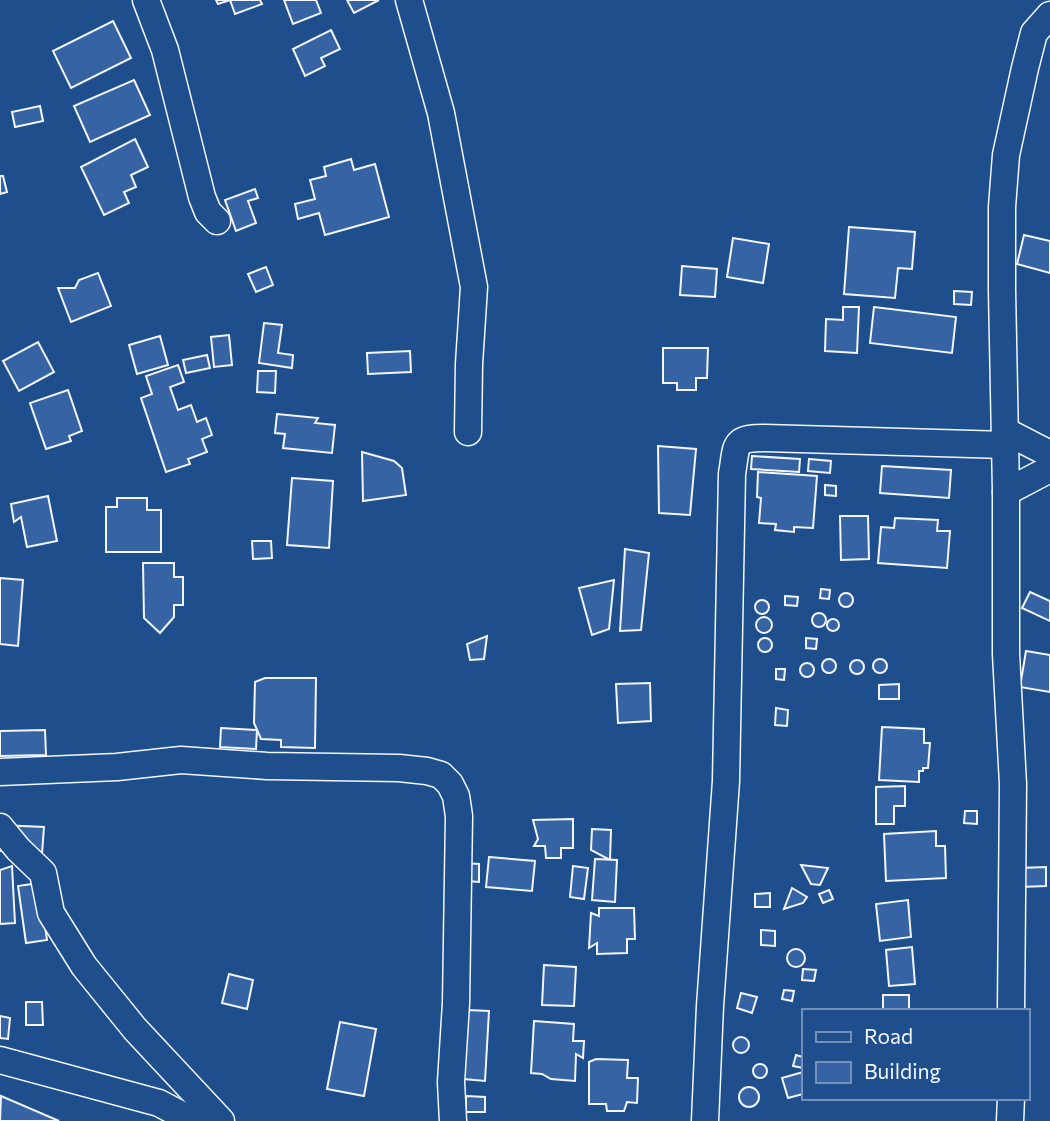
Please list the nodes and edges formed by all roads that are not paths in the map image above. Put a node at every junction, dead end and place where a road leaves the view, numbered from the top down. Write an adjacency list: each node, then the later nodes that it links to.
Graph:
1 (146, 0): 4 (street)
2 (409, 0): 5 (street)
3 (1050, 15): 6 (street)
4 (217, 221)
5 (468, 432)
6 (1005, 438): 7 (street); 9 (street); 18 (street)
7 (1050, 454)
8 (1050, 469): 9 (street)
9 (1006, 492): 12 (street)
10 (0, 772): 17 (street)
11 (0, 827): 16 (street)
12 (1011, 1009)
13 (0, 1060): 15 (street)
14 (1010, 1100): 19 (street)
15 (194, 1121)
16 (221, 1121)
17 (453, 1121)
18 (705, 1121)
19 (1010, 1121)

